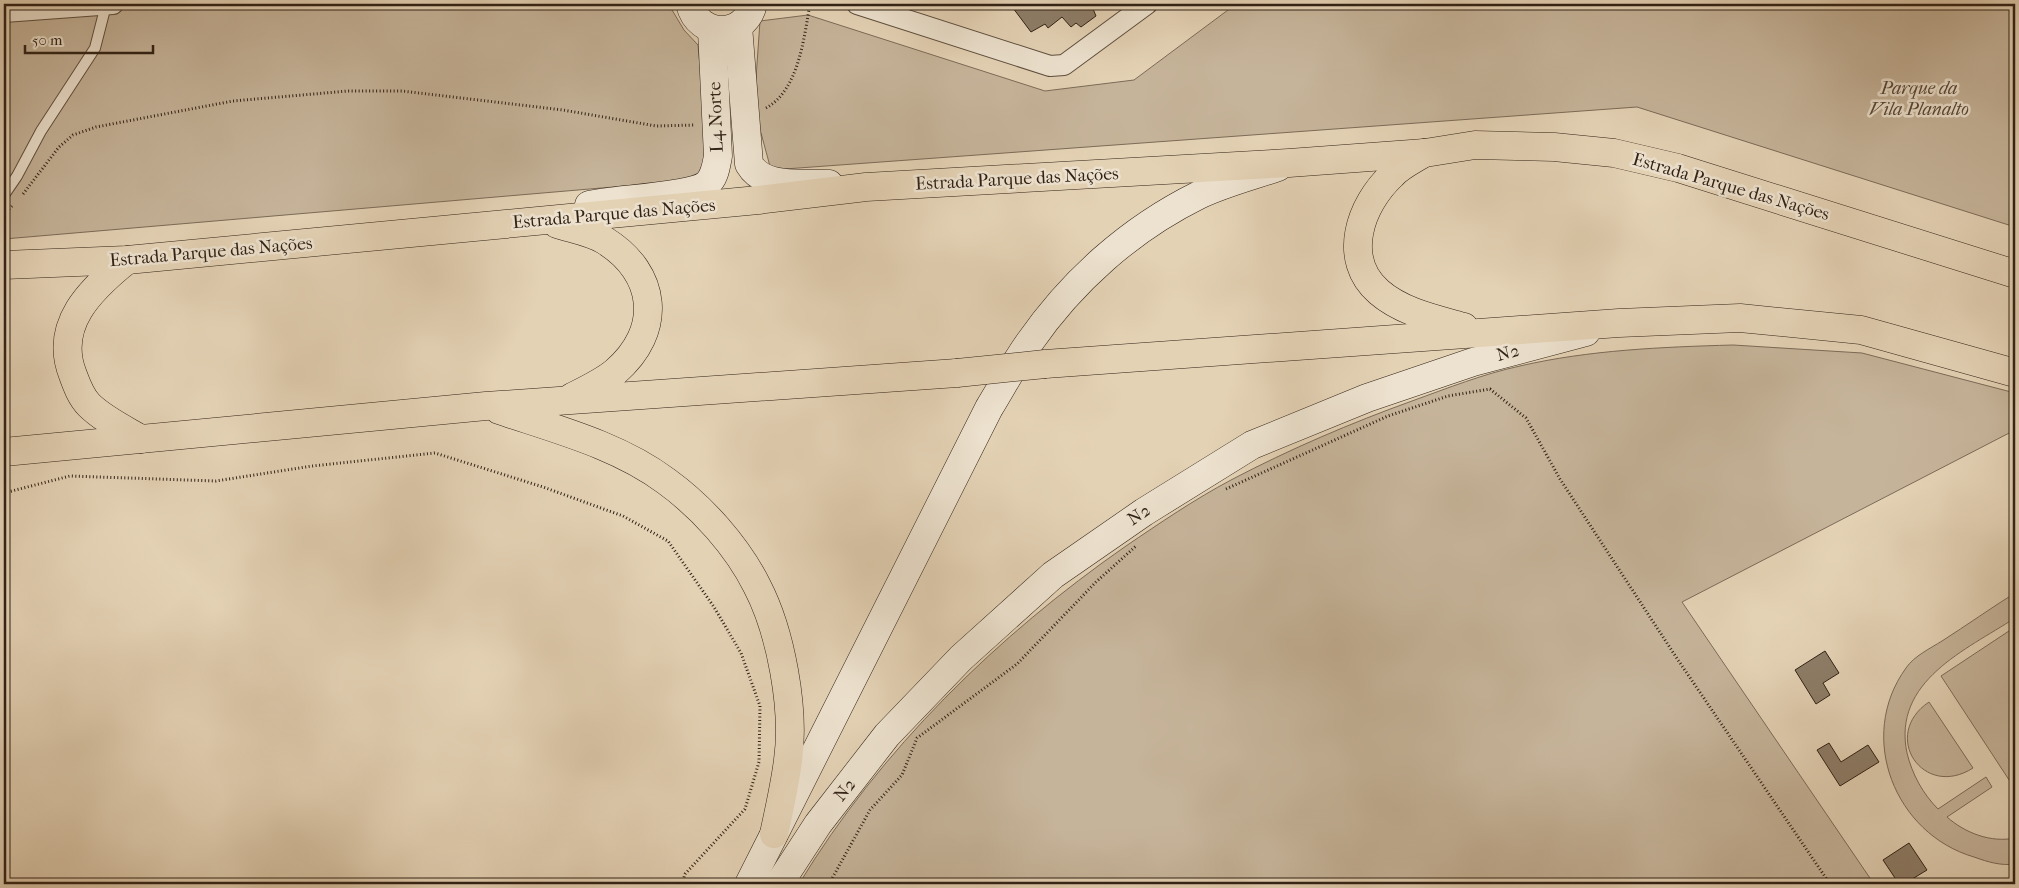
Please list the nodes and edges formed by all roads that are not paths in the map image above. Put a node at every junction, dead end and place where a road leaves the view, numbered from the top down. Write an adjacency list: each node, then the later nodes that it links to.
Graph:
1 (690, 4): 6 (main road)
2 (857, 4): 3 (street)
3 (1147, 4)
4 (110, 5): 5 (street); 11 (lane)
5 (4, 12)
6 (744, 16): 7 (main road, L4 Norte)
7 (731, 121): 10 (main road, L4 Norte); 12 (main road, L4 Norte)
8 (1425, 153): 9 (highway, Estrada Parque das Nações); 15 (highway, Estrada Parque das Nações); 17 (highway)
9 (1289, 163): 10 (highway, Estrada Parque das Nações); 23 (main road)
10 (866, 187): 12 (highway, Estrada Parque das Nações)
11 (4, 196)
12 (546, 220): 13 (highway, Estrada Parque das Nações); 19 (highway)
13 (128, 260): 14 (highway, Estrada Parque das Nações); 21 (highway)
14 (4, 265)
15 (2015, 274)
16 (1619, 323): 17 (highway); 18 (highway); 25 (main road, N2)
17 (1485, 333): 19 (highway, bridge)
18 (2015, 373)
19 (566, 401): 20 (highway)
20 (486, 406): 21 (highway); 23 (highway)
21 (141, 439): 22 (highway)
22 (4, 452)
23 (774, 834): 24 (main road)
24 (749, 884)
25 (779, 884)

